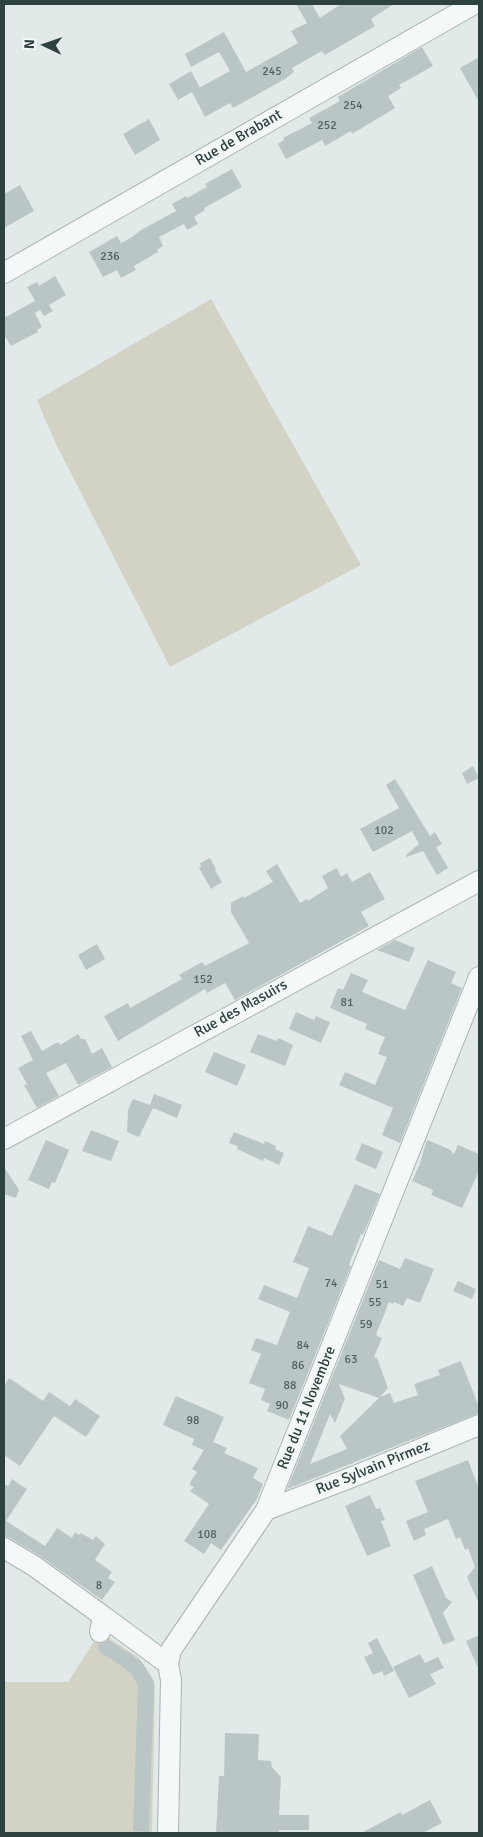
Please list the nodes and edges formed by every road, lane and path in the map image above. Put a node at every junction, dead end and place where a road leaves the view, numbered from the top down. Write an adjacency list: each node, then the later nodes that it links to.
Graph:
1 (474, 4): 2 (street, Rue de Brabant)
2 (4, 273)
3 (479, 881): 5 (street, Rue des Masuirs)
4 (479, 978): 7 (street, Rue du 11 Novembre)
5 (4, 1139)
6 (478, 1428): 7 (street, Rue Sylvain Pirmez)
7 (266, 1510): 9 (street, Rue du 11 Novembre)
8 (4, 1548): 9 (street)
9 (168, 1664): 10 (street, Rue du 11 Novembre)
10 (168, 1833)

